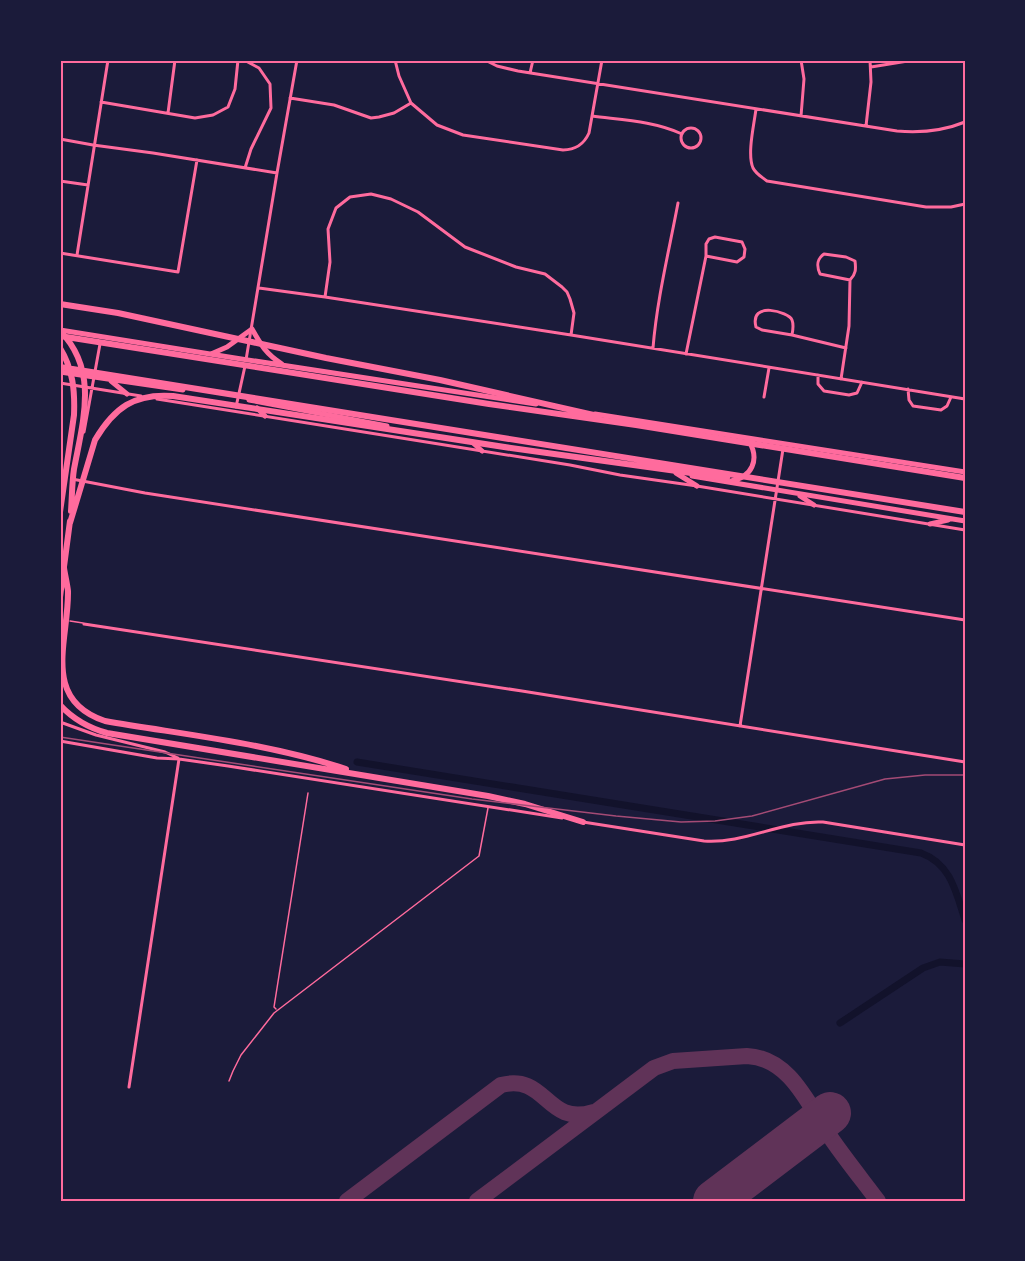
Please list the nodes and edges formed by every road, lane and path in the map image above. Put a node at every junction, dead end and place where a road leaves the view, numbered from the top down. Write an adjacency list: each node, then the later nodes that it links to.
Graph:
1 (108, 60): 17 (street)
2 (175, 60): 20 (street)
3 (238, 60): 20 (street)
4 (244, 60): 29 (street)
5 (297, 60): 16 (street)
6 (395, 60): 18 (street)
7 (485, 60): 14 (street)
8 (532, 60): 14 (street)
9 (602, 60): 15 (street)
10 (801, 60): 22 (street)
11 (870, 60): 13 (street)
12 (914, 60): 13 (street)
13 (871, 67): 24 (street)
14 (530, 73): 15 (street)
15 (597, 85): 19 (street); 21 (street)
16 (290, 98): 18 (street); 30 (street)
17 (101, 102): 20 (street); 27 (street)
18 (411, 103): 21 (street)
19 (756, 109): 22 (street); 34 (street)
20 (168, 114)
21 (592, 116): 25 (street)
22 (801, 116): 24 (street)
23 (965, 122): 24 (street)
24 (866, 126)
25 (682, 134): 25 (street)
26 (60, 139): 27 (street)
27 (93, 145): 28 (street); 32 (street)
28 (197, 160): 29 (street); 36 (street)
29 (245, 168): 30 (street)
30 (277, 173): 39 (street)
31 (60, 181): 32 (street)
32 (88, 185): 36 (street)
33 (678, 203): 49 (street)
34 (965, 204)
35 (60, 253): 36 (street)
36 (77, 255)
37 (706, 256): 37 (street); 52 (street)
38 (850, 280): 38 (street); 50 (street)
39 (259, 288): 40 (street); 42 (street)
40 (325, 297): 44 (street); 44 (street)
41 (60, 304): 75 (highway)
42 (252, 329): 51 (main road); 53 (street); 54 (main road)
43 (60, 330): 47 (main road); 97 (highway)
44 (572, 335): 49 (street)
45 (792, 335): 45 (street); 50 (street)
46 (60, 336): 75 (highway)
47 (102, 336): 51 (main road); 59 (street)
48 (60, 348): 93 (highway)
49 (653, 348): 52 (street)
50 (846, 348): 60 (street)
51 (210, 354): 53 (main road)
52 (686, 354): 56 (street)
53 (246, 360): 54 (main road); 69 (street)
54 (285, 366): 77 (main road)
55 (60, 367): 91 (highway)
56 (769, 368): 58 (street); 67 (street)
57 (60, 372): 59 (main road)
58 (818, 375): 60 (street); 62 (street)
59 (94, 378): 61 (main road); 64 (street)
60 (841, 379): 62 (street)
61 (110, 380): 66 (main road); 69 (main road)
62 (862, 382): 65 (street)
63 (60, 383): 64 (street)
64 (93, 389): 66 (street); 85 (street)
65 (908, 389): 68 (street); 68 (street)
66 (127, 394): 72 (street)
67 (764, 397)
68 (951, 397): 70 (street)
69 (238, 398): 71 (main road); 72 (street)
70 (965, 399)
71 (250, 400): 73 (main road); 74 (main road)
72 (234, 411): 73 (street)
73 (265, 416): 76 (street)
74 (380, 425): 76 (main road); 78 (main road)
75 (636, 425): 84 (highway)
76 (363, 431): 80 (street)
77 (741, 436): 79 (main road); 86 (main road)
78 (468, 439): 80 (main road); 82 (main road)
79 (784, 444): 81 (main road); 88 (street)
80 (482, 451): 87 (street)
81 (965, 472)
82 (676, 473): 86 (main road); 87 (main road)
83 (60, 477): 85 (street)
84 (965, 478)
85 (74, 479): 101 (street); 102 (street)
86 (723, 481): 88 (main road)
87 (697, 486): 90 (street)
88 (776, 490): 89 (main road); 90 (street)
89 (796, 493): 92 (main road); 95 (main road)
90 (775, 499): 92 (street); 102 (street)
91 (897, 501): 94 (highway); 97 (highway)
92 (814, 505): 98 (street)
93 (60, 512)
94 (965, 512)
95 (954, 519): 96 (main road); 98 (main road)
96 (965, 521)
97 (70, 523): 100 (highway)
98 (930, 524): 99 (street)
99 (965, 530)
100 (64, 568): 101 (highway); 103 (highway); 113 (highway)
101 (60, 584)
102 (761, 588): 105 (street); 109 (street)
103 (60, 597)
104 (60, 620): 106 (lane)
105 (965, 620)
106 (84, 624): 109 (street)
107 (60, 705): 113 (highway)
108 (60, 722): 111 (street)
109 (740, 726): 112 (street)
110 (60, 742): 111 (street)
111 (180, 759): 115 (street); 120 (street)
112 (965, 762)
113 (363, 775): 116 (highway)
114 (308, 793): 118 (lane)
115 (488, 807): 116 (street); 118 (lane)
116 (583, 822): 117 (street)
117 (965, 845)
118 (277, 1010): 119 (lane)
119 (230, 1081)
120 (129, 1087)

